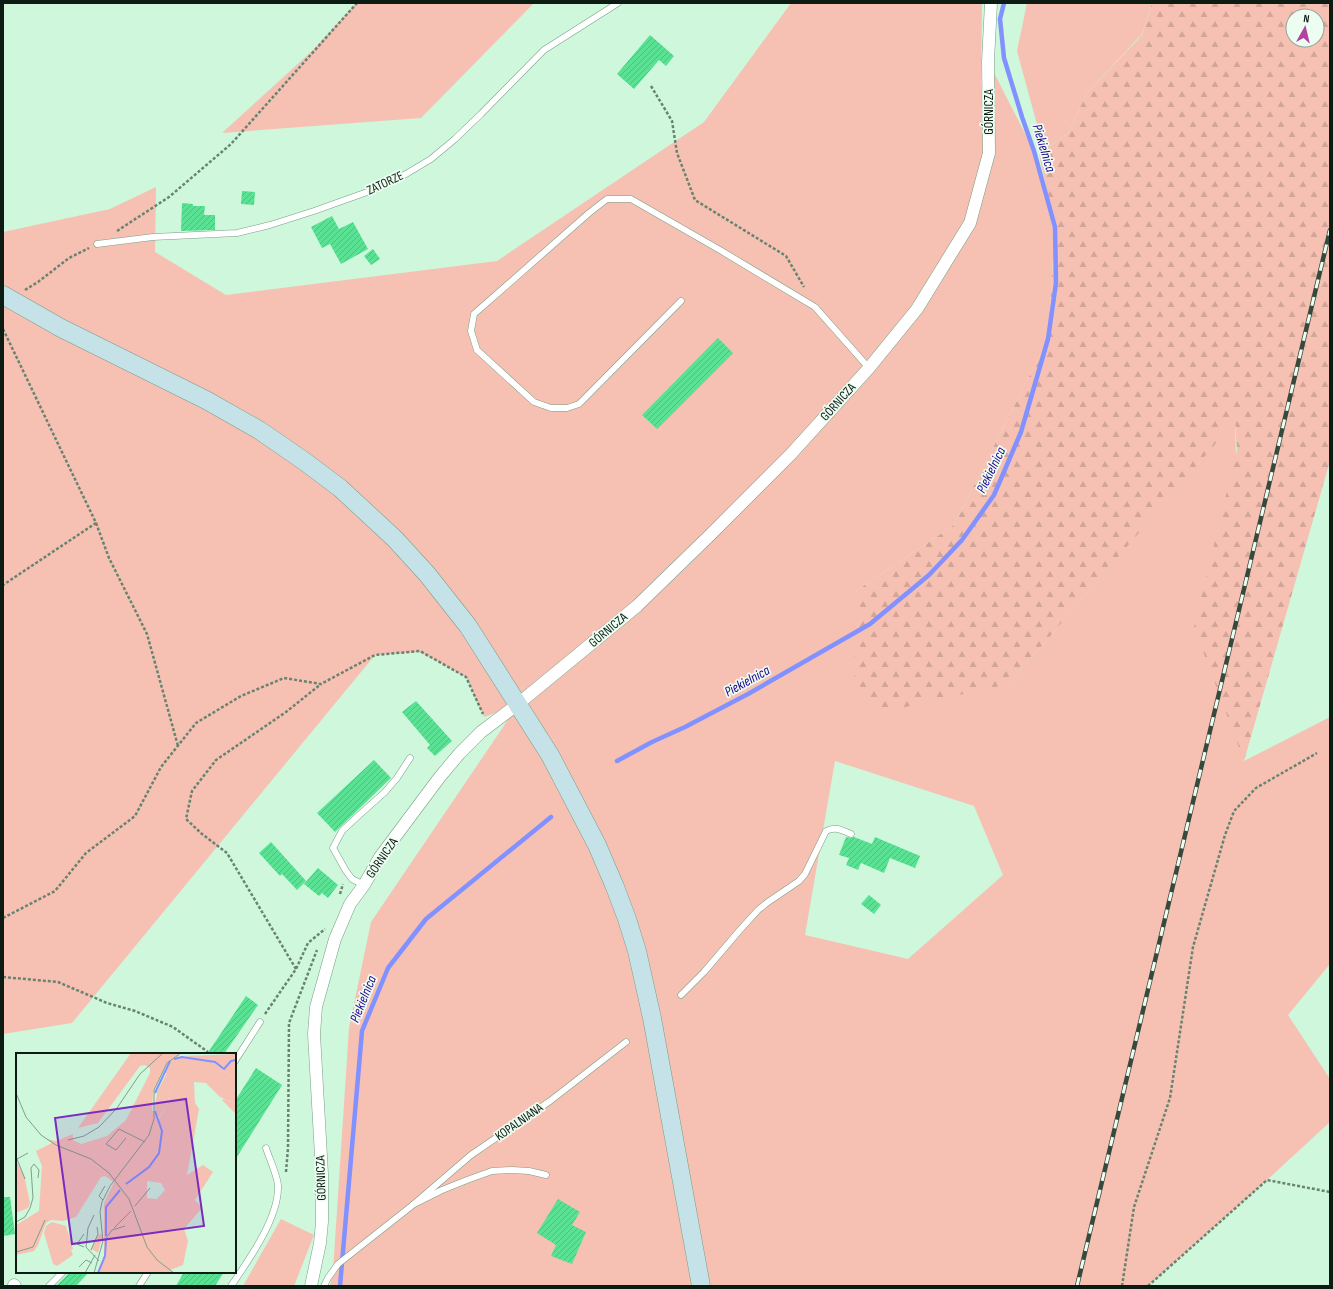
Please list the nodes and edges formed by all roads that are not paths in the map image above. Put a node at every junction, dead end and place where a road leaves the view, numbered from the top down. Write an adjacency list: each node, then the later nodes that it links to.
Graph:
1 (618, 3): 3 (lane, ZATORZE)
2 (991, 3): 6 (street, GÓRNICZA)
3 (97, 244)
4 (3, 295): 7 (main road)
5 (681, 301): 6 (lane)
6 (869, 368): 7 (street, GÓRNICZA)
7 (518, 704): 10 (street, GÓRNICZA); 25 (main road)
8 (410, 758): 10 (lane)
9 (851, 834): 11 (lane)
10 (364, 885): 23 (street, GÓRNICZA)
11 (681, 995)
12 (260, 1022): 14 (lane)
13 (626, 1042): 17 (lane, KOPALNIANA)
14 (236, 1059)
15 (266, 1148): 22 (lane)
16 (546, 1176): 17 (lane, KOPALNIANA)
17 (414, 1204): 24 (lane, KOPALNIANA)
18 (62, 1273): 20 (lane)
19 (147, 1273): 21 (lane)
20 (49, 1286)
21 (139, 1286)
22 (231, 1286)
23 (311, 1286)
24 (324, 1286)
25 (701, 1286)

